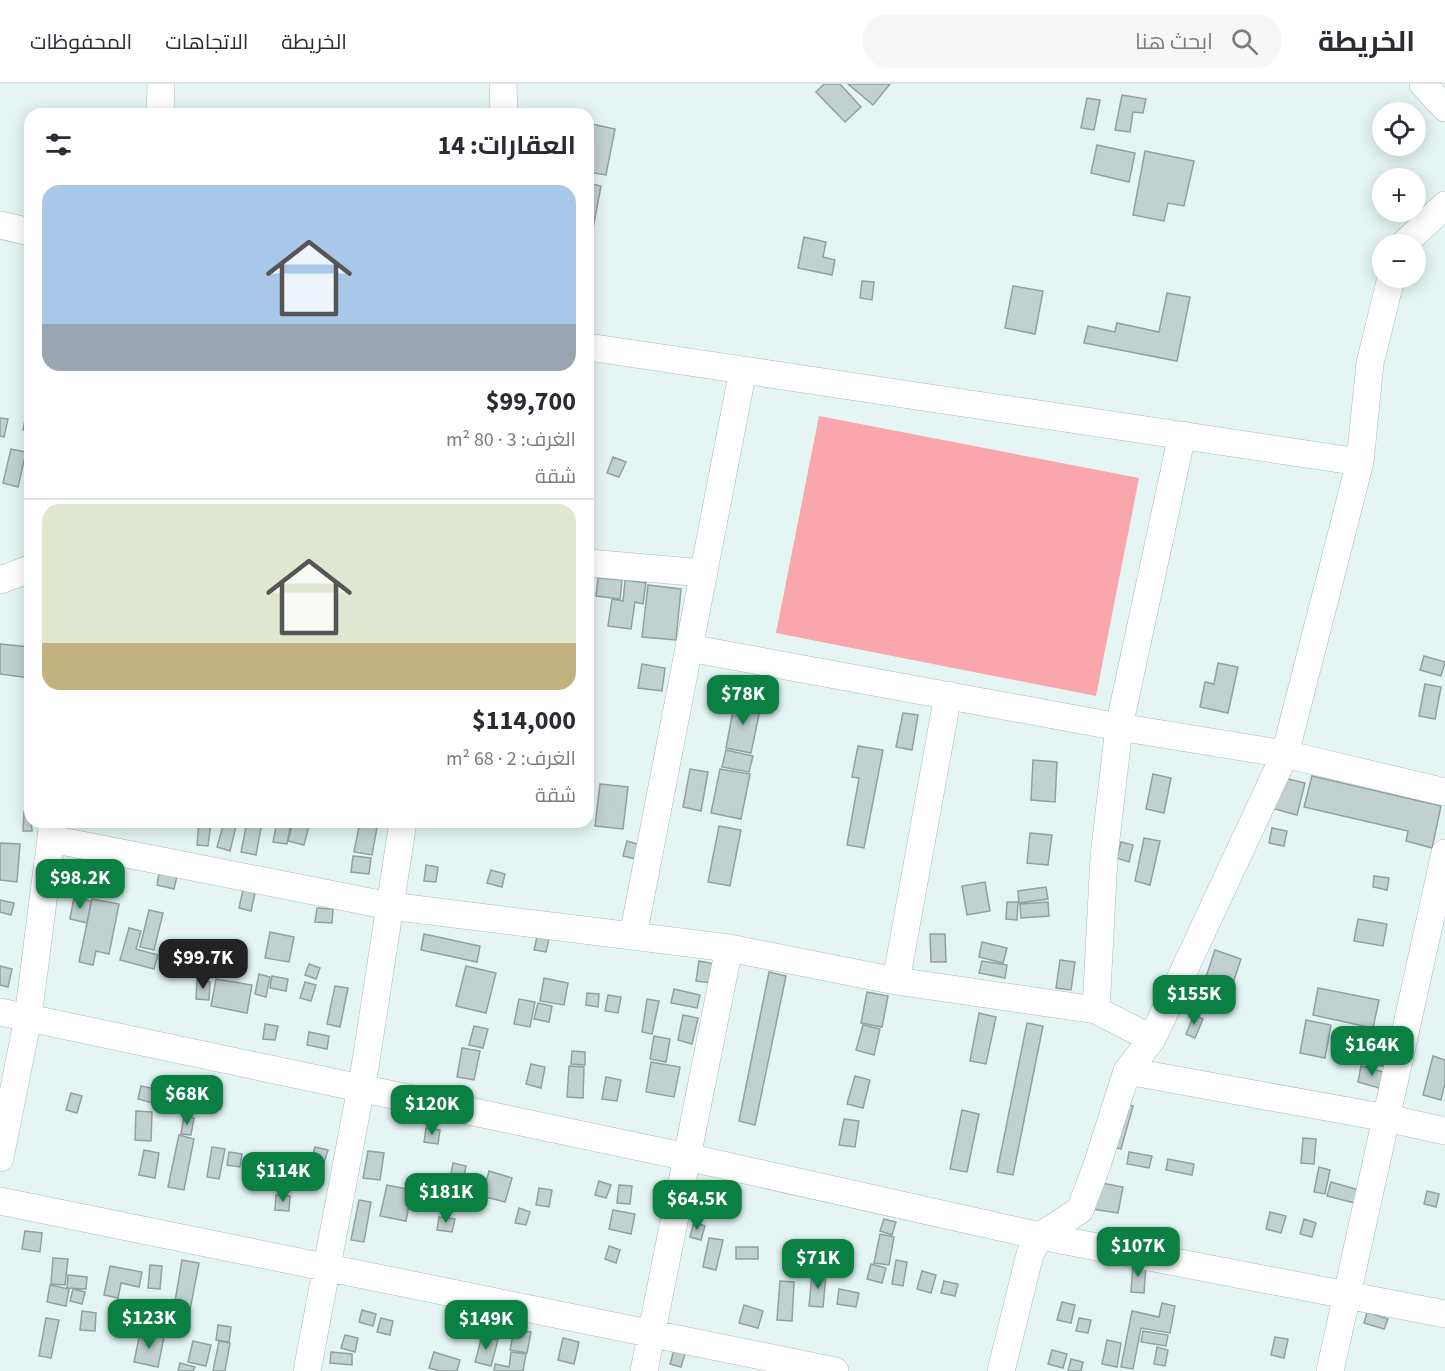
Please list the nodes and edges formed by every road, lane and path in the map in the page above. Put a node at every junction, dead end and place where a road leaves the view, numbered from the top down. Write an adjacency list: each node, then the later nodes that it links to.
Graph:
1 (162, 84): 4 (street)
2 (503, 84): 5 (street)
3 (1423, 84): 6 (street)
4 (160, 108)
5 (504, 108)
6 (1445, 108)
7 (1445, 205): 10 (street)
8 (0, 225): 9 (street)
9 (24, 231)
10 (1415, 234)
11 (1389, 288): 15 (street)
12 (594, 348): 13 (street)
13 (743, 370): 14 (street); 18 (street)
14 (1182, 435): 15 (street); 22 (street)
15 (1360, 462): 23 (street)
16 (594, 564): 18 (street)
17 (24, 571): 19 (street)
18 (704, 573): 20 (street)
19 (0, 580)
20 (689, 648): 21 (street); 29 (street)
21 (948, 695): 22 (street); 31 (street)
22 (1119, 727): 23 (street); 32 (street)
23 (1285, 754): 24 (street); 35 (street)
24 (1445, 792)
25 (403, 828): 28 (street)
26 (52, 830): 28 (street); 34 (street)
27 (1445, 853): 38 (street)
28 (390, 906): 29 (street); 37 (street)
29 (633, 936): 30 (street)
30 (729, 948): 31 (street); 40 (street)
31 (896, 981): 32 (street)
32 (1096, 1010): 35 (street)
33 (0, 1012): 34 (street)
34 (28, 1018): 37 (street); 41 (street)
35 (1152, 1039): 36 (street)
36 (1126, 1071): 38 (street); 43 (street)
37 (361, 1088): 40 (street); 44 (street)
38 (1387, 1118): 39 (street); 45 (street)
39 (1445, 1131)
40 (687, 1157): 43 (street); 47 (street)
41 (0, 1158)
42 (0, 1201): 44 (street)
43 (1040, 1236): 45 (street); 51 (street)
44 (327, 1268): 47 (street); 48 (street)
45 (1347, 1294): 46 (street); 52 (street)
46 (1445, 1314)
47 (652, 1334): 49 (street); 50 (street)
48 (307, 1371)
49 (645, 1371)
50 (835, 1371)
51 (1001, 1371)
52 (1330, 1371)

